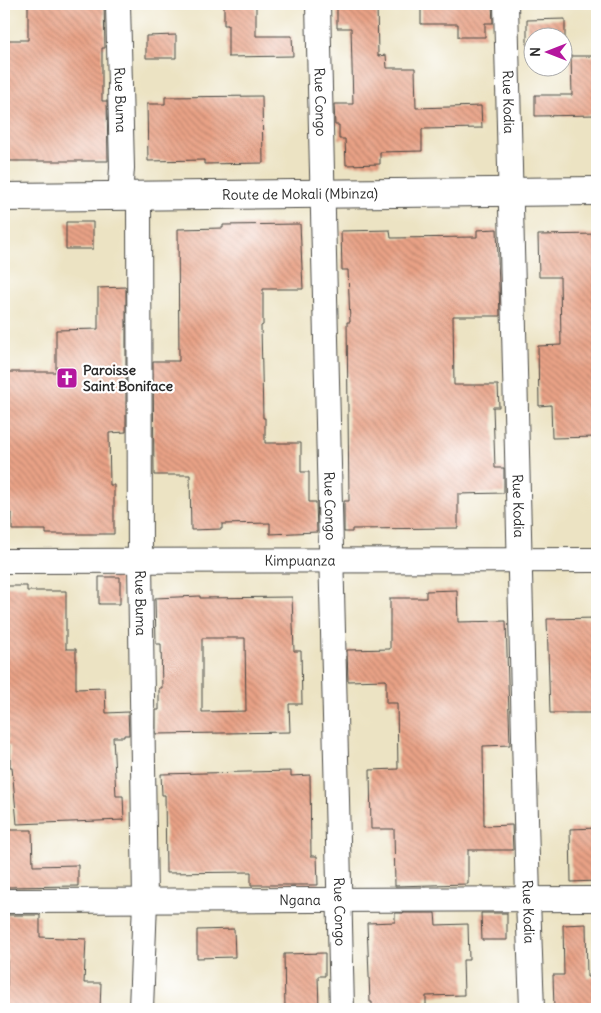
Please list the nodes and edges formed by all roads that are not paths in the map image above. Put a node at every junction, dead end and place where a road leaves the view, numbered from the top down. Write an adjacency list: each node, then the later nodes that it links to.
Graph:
1 (118, 4): 7 (street, Rue Buma)
2 (318, 4): 6 (street, Rue Congo)
3 (506, 4): 4 (street, Rue Kodia)
4 (510, 191): 5 (street, Route de Mokali (Mbinza)); 6 (street, Route de Mokali (Mbinza)); 10 (street, Rue Kodia)
5 (597, 191)
6 (323, 193): 7 (street, Route de Mokali (Mbinza)); 9 (street, Rue Congo)
7 (129, 196): 8 (street, Route de Mokali (Mbinza)); 13 (street, Rue Buma)
8 (4, 197)
9 (331, 560): 10 (street, Kimpuanza); 13 (street, Kimpuanza); 15 (street, Rue Congo)
10 (520, 560): 11 (street, Kimpuanza); 16 (street, Rue Kodia)
11 (597, 560)
12 (4, 561): 13 (street, Kimpuanza)
13 (140, 561): 17 (street, Rue Buma)
14 (597, 899): 16 (street, Ngana)
15 (340, 900): 16 (street, Ngana); 17 (street, Ngana); 20 (street, Rue Congo)
16 (528, 900): 21 (street, Rue Kodia)
17 (144, 901): 18 (street, Ngana); 19 (street, Rue Buma)
18 (4, 902)
19 (141, 1009)
20 (342, 1009)
21 (532, 1009)

